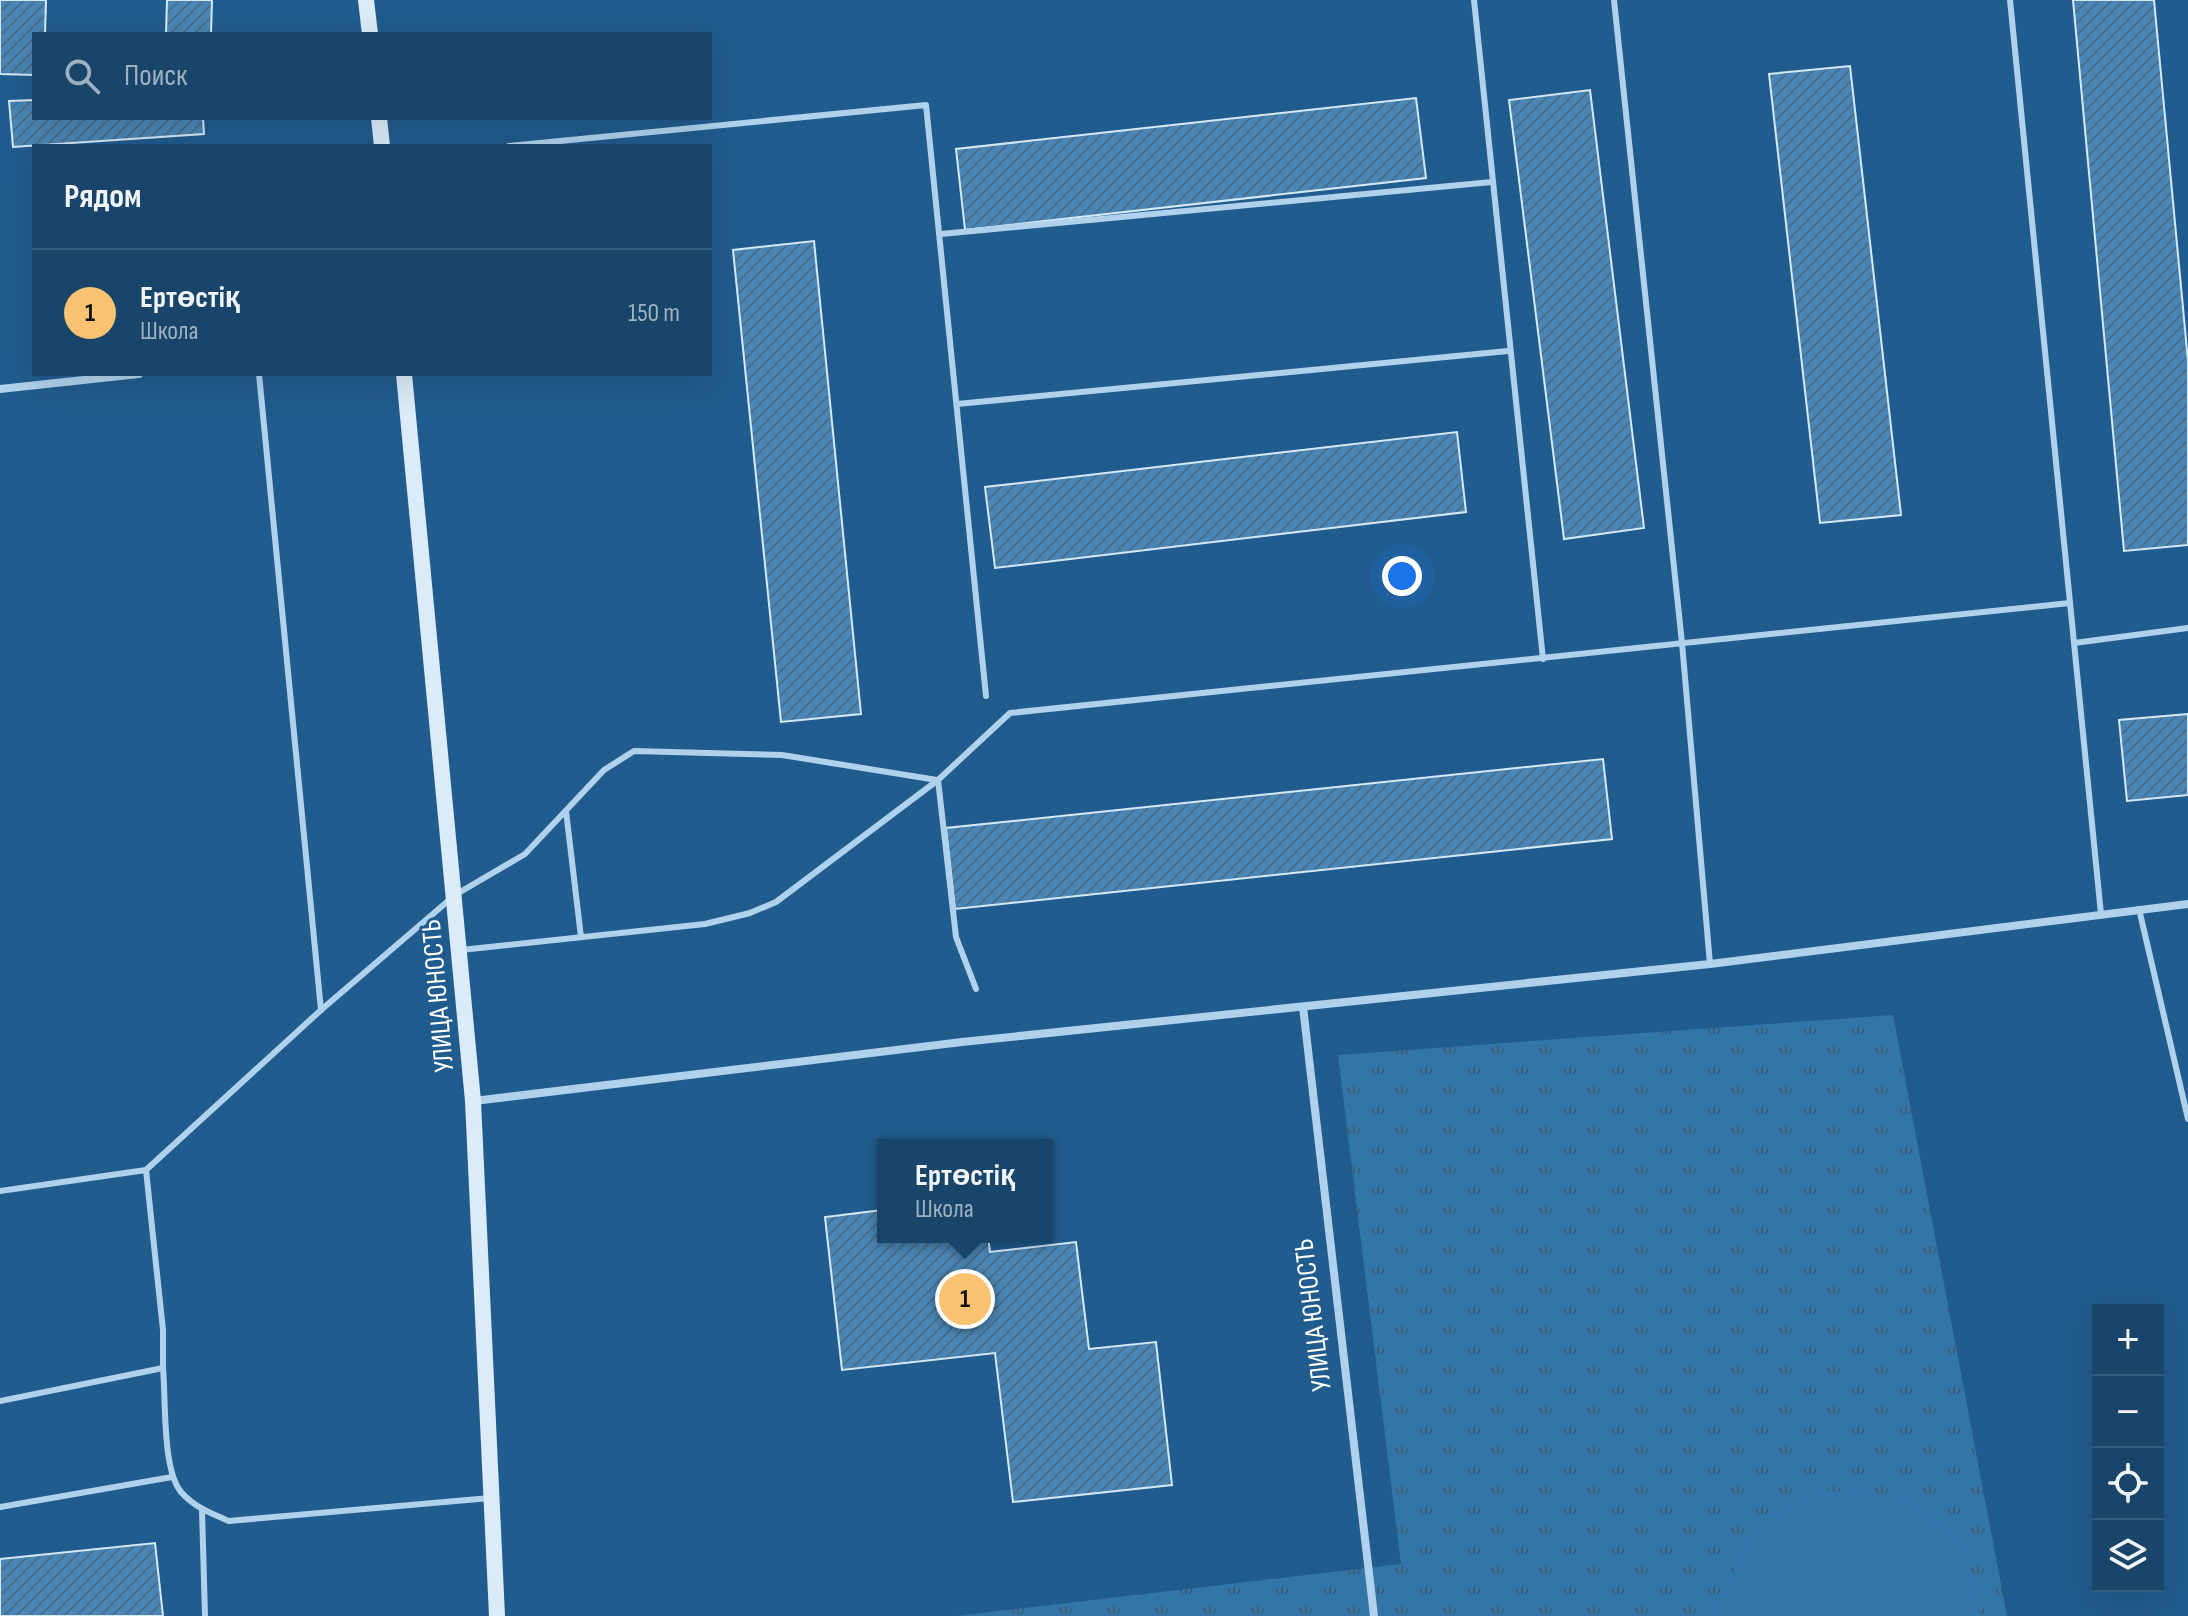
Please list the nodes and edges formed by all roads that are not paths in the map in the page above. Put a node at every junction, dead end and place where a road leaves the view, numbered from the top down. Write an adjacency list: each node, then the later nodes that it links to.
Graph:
1 (366, 0): 5 (street)
2 (1474, 0): 9 (lane)
3 (1614, 0): 19 (lane)
4 (2010, 0): 17 (lane)
5 (370, 32)
6 (379, 120): 7 (street)
7 (382, 144)
8 (529, 144): 10 (lane)
9 (1492, 182): 10 (lane); 11 (lane)
10 (941, 234): 16 (lane)
11 (1508, 351): 16 (lane); 21 (lane)
12 (119, 376): 15 (street)
13 (259, 376): 34 (lane)
14 (404, 376): 25 (street, УЛИЦА ЮНОСТЬ)
15 (0, 388)
16 (957, 404): 22 (lane)
17 (2070, 603): 19 (lane); 20 (lane)
18 (2188, 628): 20 (lane)
19 (1682, 643): 21 (lane); 31 (lane)
20 (2074, 643): 28 (lane)
21 (1543, 659): 23 (lane)
22 (986, 696)
23 (938, 780): 24 (lane); 29 (lane); 32 (lane)
24 (566, 811): 25 (lane); 29 (lane)
25 (455, 895): 30 (street, УЛИЦА ЮНОСТЬ); 34 (lane)
26 (2188, 904): 27 (street)
27 (2139, 909): 28 (street); 36 (lane)
28 (2101, 914): 31 (street)
29 (581, 937): 30 (lane)
30 (461, 950): 35 (street, УЛИЦА ЮНОСТЬ)
31 (1710, 964): 33 (street)
32 (976, 989)
33 (1303, 1007): 35 (street); 47 (street, УЛИЦА ЮНОСТЬ)
34 (321, 1010): 37 (lane)
35 (473, 1101): 42 (street, УЛИЦА ЮНОСТЬ)
36 (2188, 1119)
37 (146, 1170): 38 (lane); 39 (lane)
38 (0, 1191)
39 (163, 1368): 40 (lane); 41 (lane)
40 (0, 1401)
41 (172, 1477): 43 (lane); 44 (lane)
42 (490, 1498): 44 (lane); 46 (street, УЛИЦА ЮНОСТЬ)
43 (0, 1507)
44 (202, 1510): 45 (lane)
45 (205, 1616)
46 (497, 1616)
47 (1374, 1616)

